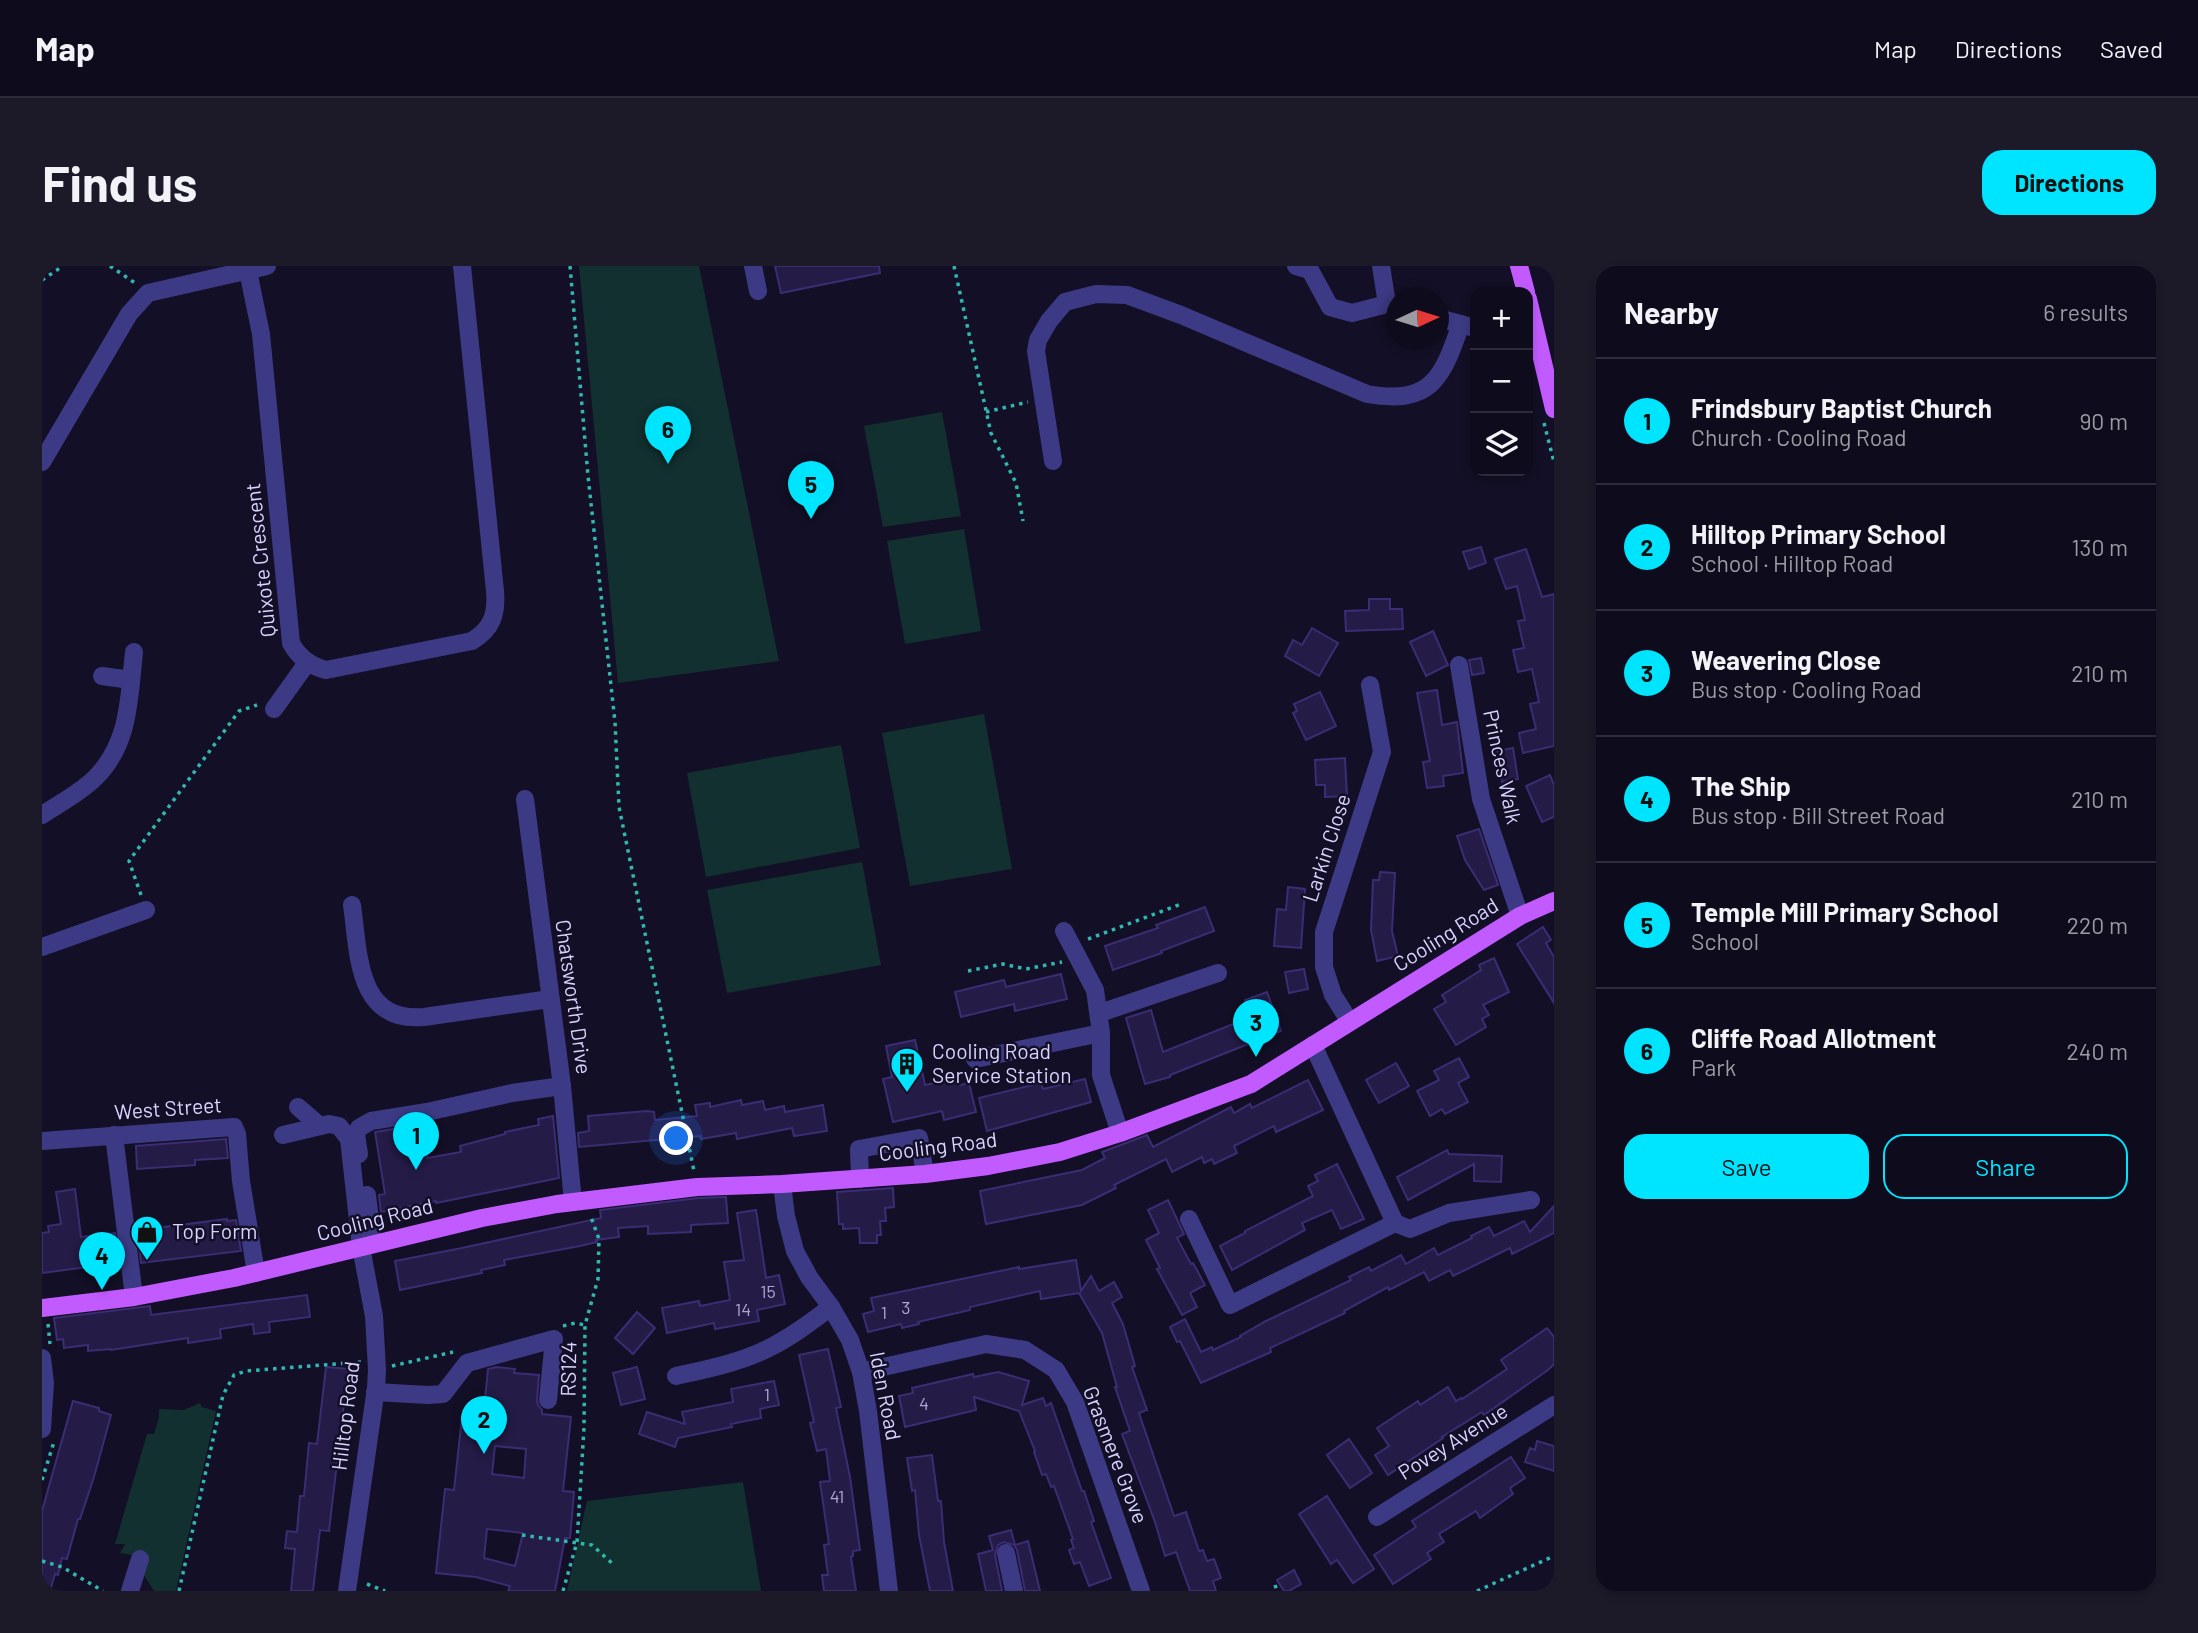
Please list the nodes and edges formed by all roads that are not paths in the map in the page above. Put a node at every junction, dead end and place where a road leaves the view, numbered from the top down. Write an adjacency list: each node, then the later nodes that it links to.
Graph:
1 (267, 266): 7 (street)
2 (461, 266): 19 (street)
3 (753, 266): 10 (street)
4 (1296, 266): 11 (street)
5 (1381, 266): 8 (street)
6 (1519, 266): 9 (main road)
7 (248, 271): 17 (street); 19 (street, Quixote Crescent)
8 (1387, 287)
9 (1525, 287)
10 (758, 291)
11 (1386, 306)
12 (1449, 321): 13 (street)
13 (1468, 326): 16 (street)
14 (1533, 334): 15 (main road)
15 (1554, 409)
16 (1053, 461)
17 (42, 462)
18 (134, 652): 22 (street)
19 (307, 663): 24 (street)
20 (1459, 666): 30 (street, Princes Walk)
21 (102, 676): 22 (street)
22 (131, 680): 26 (street)
23 (1370, 685): 36 (street, Larkin Close)
24 (274, 709)
25 (524, 799): 34 (street, Chatsworth Drive)
26 (42, 815)
27 (1554, 901): 30 (main road, Cooling Road)
28 (352, 905): 34 (street)
29 (146, 910): 32 (street)
30 (1520, 916): 36 (main road, Cooling Road)
31 (1071, 945): 35 (street)
32 (42, 947)
33 (1218, 973): 35 (street)
34 (550, 999): 40 (street, Chatsworth Drive)
35 (1100, 1013): 37 (street)
36 (1350, 1022): 38 (main road, Cooling Road)
37 (1101, 1032): 39 (street); 43 (street)
38 (1313, 1045): 43 (main road, Cooling Road); 53 (street)
39 (975, 1059)
40 (562, 1086): 51 (street, Chatsworth Drive); 54 (street)
41 (298, 1107): 42 (street)
42 (320, 1126): 45 (street); 54 (street)
43 (1120, 1133): 47 (main road, Cooling Road)
44 (114, 1135): 46 (street, West Street); 55 (street, West Street); 56 (street)
45 (283, 1135)
46 (42, 1140)
47 (925, 1174): 48 (main road, Cooling Road); 48 (street)
48 (860, 1179): 49 (main road, Cooling Road)
49 (782, 1184): 51 (main road, Cooling Road); 57 (street, Iden Road)
50 (1531, 1200): 53 (street)
51 (580, 1201): 54 (main road, Cooling Road)
52 (1189, 1219): 53 (street)
53 (1395, 1223)
54 (367, 1246): 55 (main road, Cooling Road); 62 (street, Hilltop Road)
55 (264, 1271): 56 (main road, Cooling Road)
56 (134, 1297): 58 (main road, Cooling Road)
57 (831, 1307): 60 (street, Iden Road); 61 (street)
58 (45, 1313)
59 (46, 1352): 65 (street)
60 (861, 1372): 71 (street, Iden Road); 73 (street, Grasmere Grove)
61 (676, 1376)
62 (375, 1392): 63 (street); 70 (street, Hilltop Road)
63 (548, 1400)
64 (1554, 1405): 66 (street, Povey Avenue)
65 (48, 1436)
66 (1377, 1517)
67 (1006, 1553): 72 (street)
68 (140, 1559): 69 (street)
69 (130, 1591)
70 (347, 1591)
71 (889, 1591)
72 (1014, 1591)
73 (1141, 1591)

